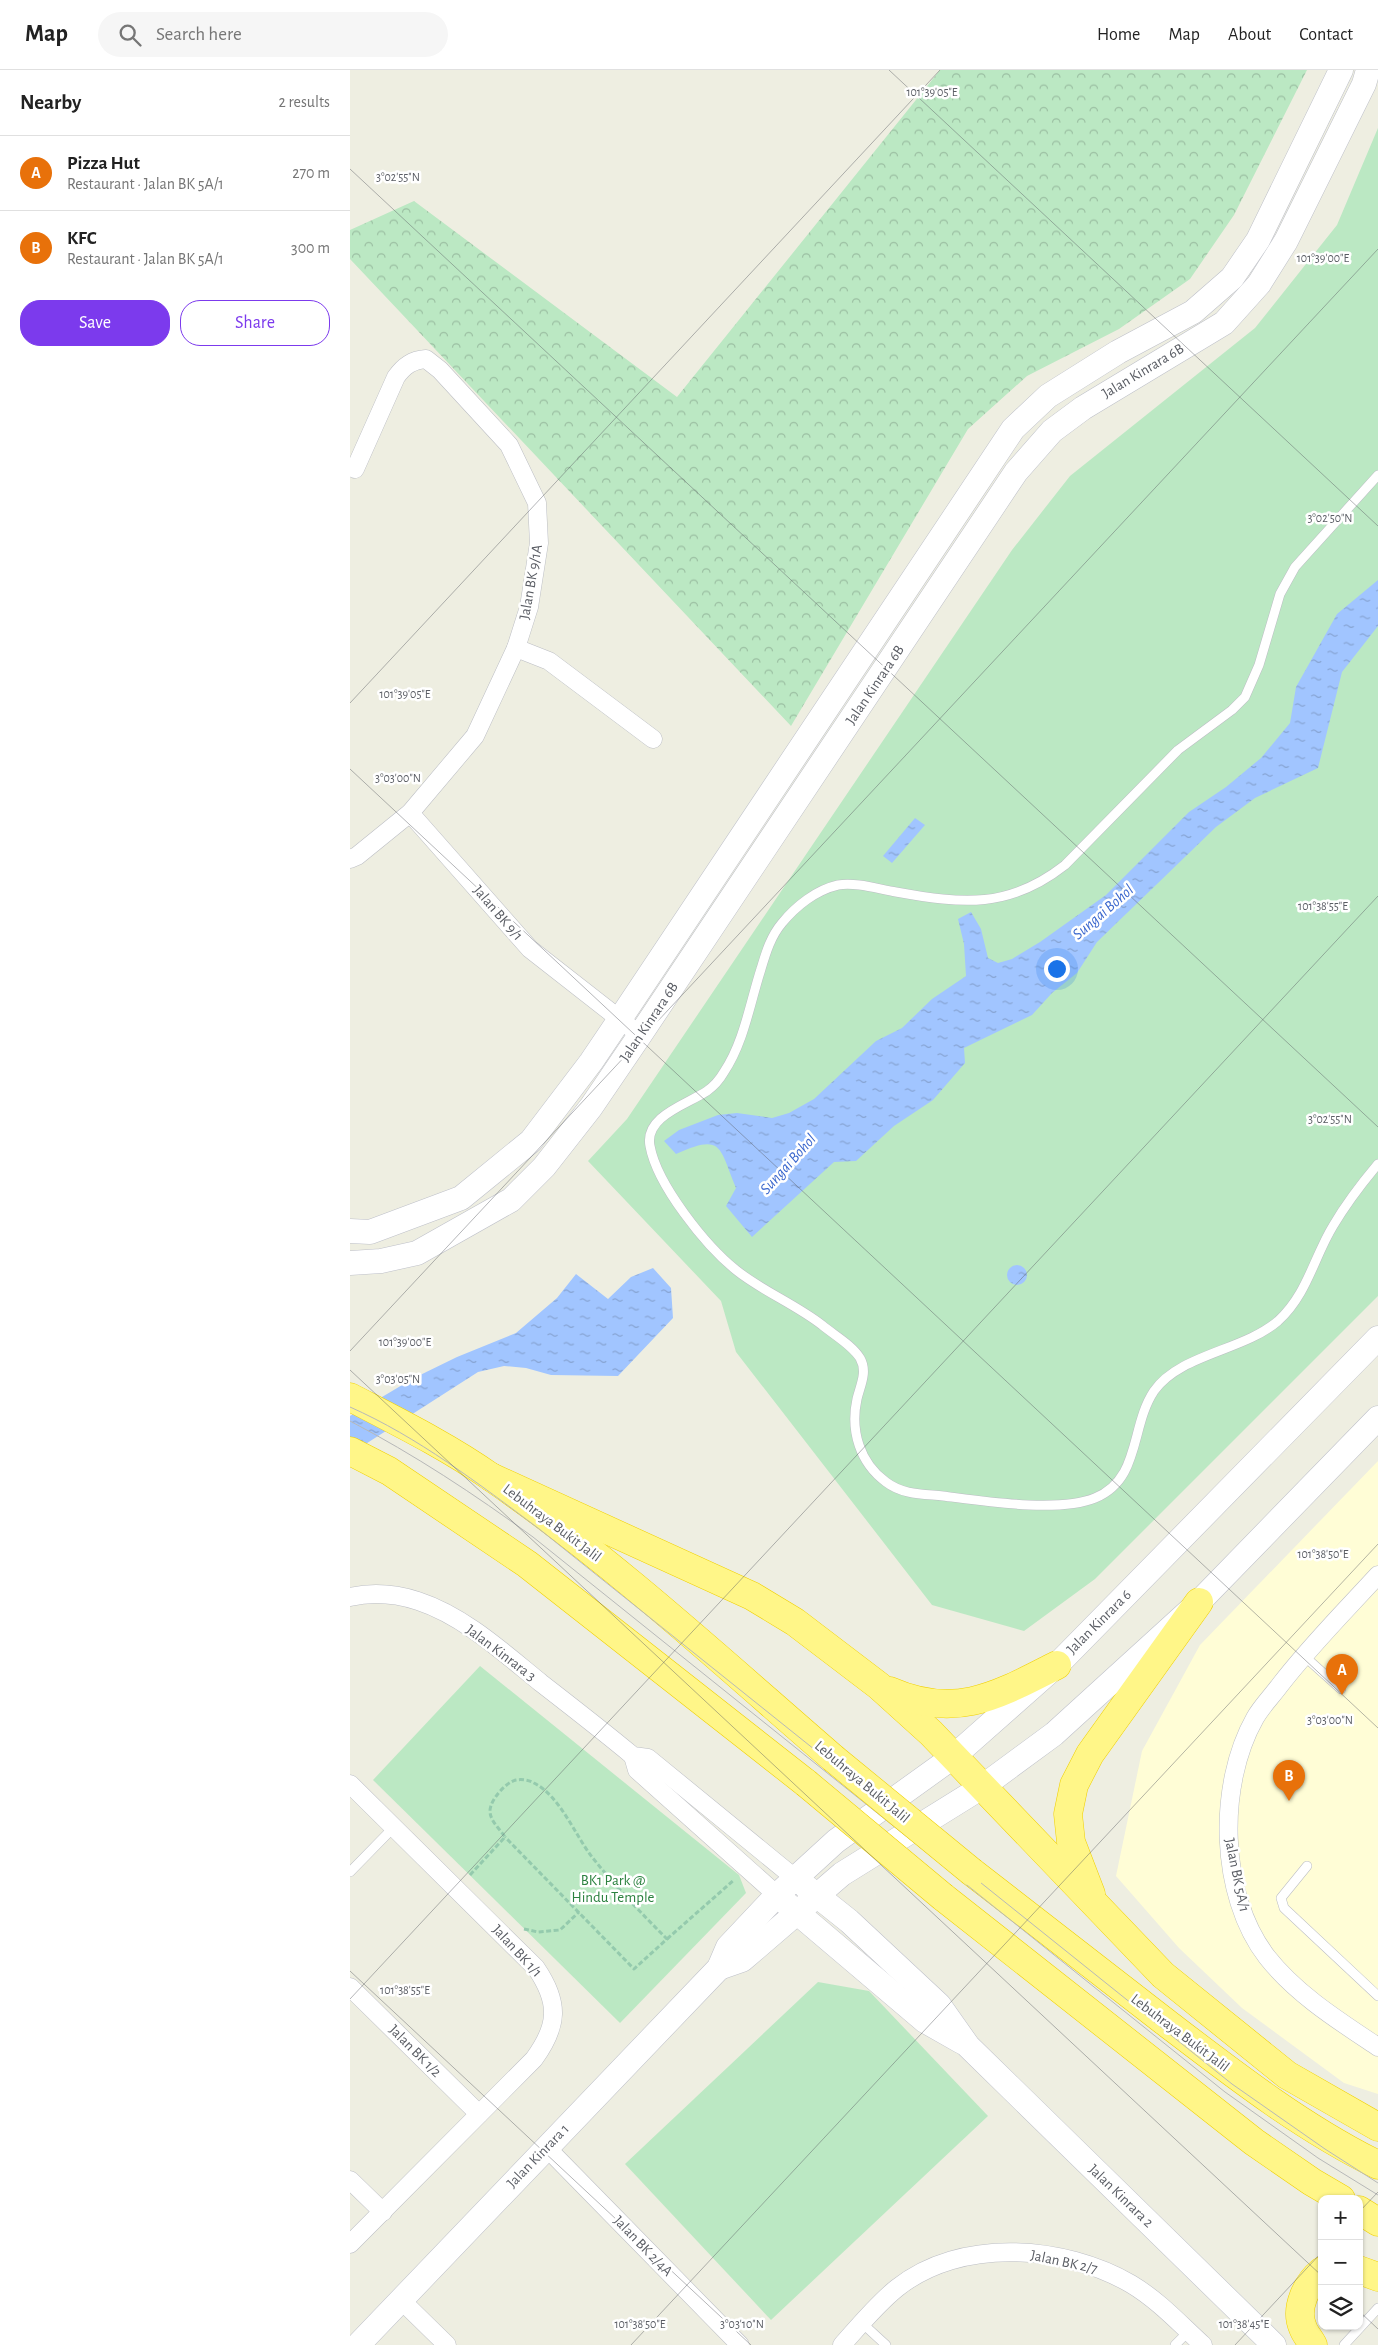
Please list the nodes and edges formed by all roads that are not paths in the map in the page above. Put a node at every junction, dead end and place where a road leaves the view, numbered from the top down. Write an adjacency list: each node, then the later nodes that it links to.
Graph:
1 (1341, 70): 9 (street, Jalan Kinrara 6B)
2 (1368, 70): 10 (street, Jalan Kinrara 6B)
3 (355, 469): 5 (street, Jalan BK 9/1A)
4 (1378, 475): 11 (lane)
5 (516, 648): 6 (street); 7 (street, Jalan BK 9/1A)
6 (654, 739)
7 (410, 813): 8 (street, Jalan BK 9/1A); 9 (street, Jalan BK 9/1)
8 (350, 858)
9 (620, 1019): 10 (street, Jalan BK 9/1); 12 (street, Jalan Kinrara 6B)
10 (640, 1035): 13 (street, Jalan Kinrara 6B)
11 (1378, 1164)
12 (350, 1232)
13 (350, 1264)
14 (1378, 1338): 23 (street, Jalan Kinrara 6)
15 (350, 1397): 18 (highway, Lebuhraya Bukit Jalil)
16 (1378, 1418): 21 (street)
17 (350, 1451): 48 (highway, bridge)
18 (491, 1477): 24 (highway); 46 (highway, Lebuhraya Bukit Jalil, bridge)
19 (1378, 1575): 22 (street, Jalan BK 5A/1)
20 (350, 1597): 26 (street, Jalan Kinrara 3)
21 (1199, 1602): 29 (street); 36 (highway)
22 (1303, 1655): 25 (lane); 42 (street, Jalan BK 5A/1)
23 (1057, 1665): 24 (highway); 27 (street, Jalan Kinrara 6)
24 (879, 1686): 27 (highway)
25 (1341, 1689)
26 (634, 1756): 33 (street, Jalan Kinrara 3); 34 (street, Jalan Kinrara 3)
27 (953, 1757): 29 (highway); 33 (street, Jalan Kinrara 6)
28 (350, 1784): 30 (street, Jalan BK 1/1)
29 (982, 1787): 35 (street); 36 (highway)
30 (394, 1827): 32 (lane); 43 (street, Jalan BK 1/1)
31 (1308, 1866): 40 (lane)
32 (350, 1872)
33 (796, 1878): 34 (street, Jalan Kinrara 6); 35 (street, Jalan Kinrara 2)
34 (777, 1895): 37 (street, Jalan Kinrara 2); 38 (street, Jalan Kinrara 1)
35 (817, 1895): 37 (street, Jalan Kinrara 1); 41 (street, Jalan Kinrara 2)
36 (1097, 1909): 44 (highway)
37 (798, 1913): 38 (street, Jalan Kinrara 1); 41 (street, Jalan Kinrara 2)
38 (719, 1968): 45 (street, Jalan Kinrara 1)
39 (350, 1987): 43 (street, Jalan BK 1/2)
40 (1378, 1996)
41 (968, 2046): 69 (street, Jalan Kinrara 2)
42 (1378, 2047)
43 (479, 2114): 49 (street, Jalan BK 1/1)
44 (1378, 2127)
45 (546, 2147): 58 (street, Jalan Kinrara 1); 64 (street, Jalan BK 2/4A)
46 (1378, 2165)
47 (350, 2180): 49 (street)
48 (1334, 2195)
49 (383, 2212): 54 (street, Jalan BK 1/1)
50 (1363, 2212): 52 (highway)
51 (1363, 2213): 53 (highway)
52 (1378, 2218)
53 (1378, 2222)
54 (350, 2244)
55 (1363, 2271): 57 (highway)
56 (1318, 2275): 70 (highway)
57 (1378, 2277)
58 (400, 2300): 62 (street, Jalan Kinrara 1); 63 (street)
59 (1378, 2308): 71 (lane)
60 (862, 2323): 61 (street, Jalan BK 2/7); 65 (street, Jalan BK 2/7); 66 (lane)
61 (1188, 2332): 67 (lane); 68 (street, Jalan BK 2/7)
62 (358, 2345)
63 (447, 2345)
64 (740, 2345)
65 (842, 2345)
66 (886, 2345)
67 (1175, 2345)
68 (1203, 2345)
69 (1274, 2345)
70 (1314, 2345)
71 (1344, 2345)

